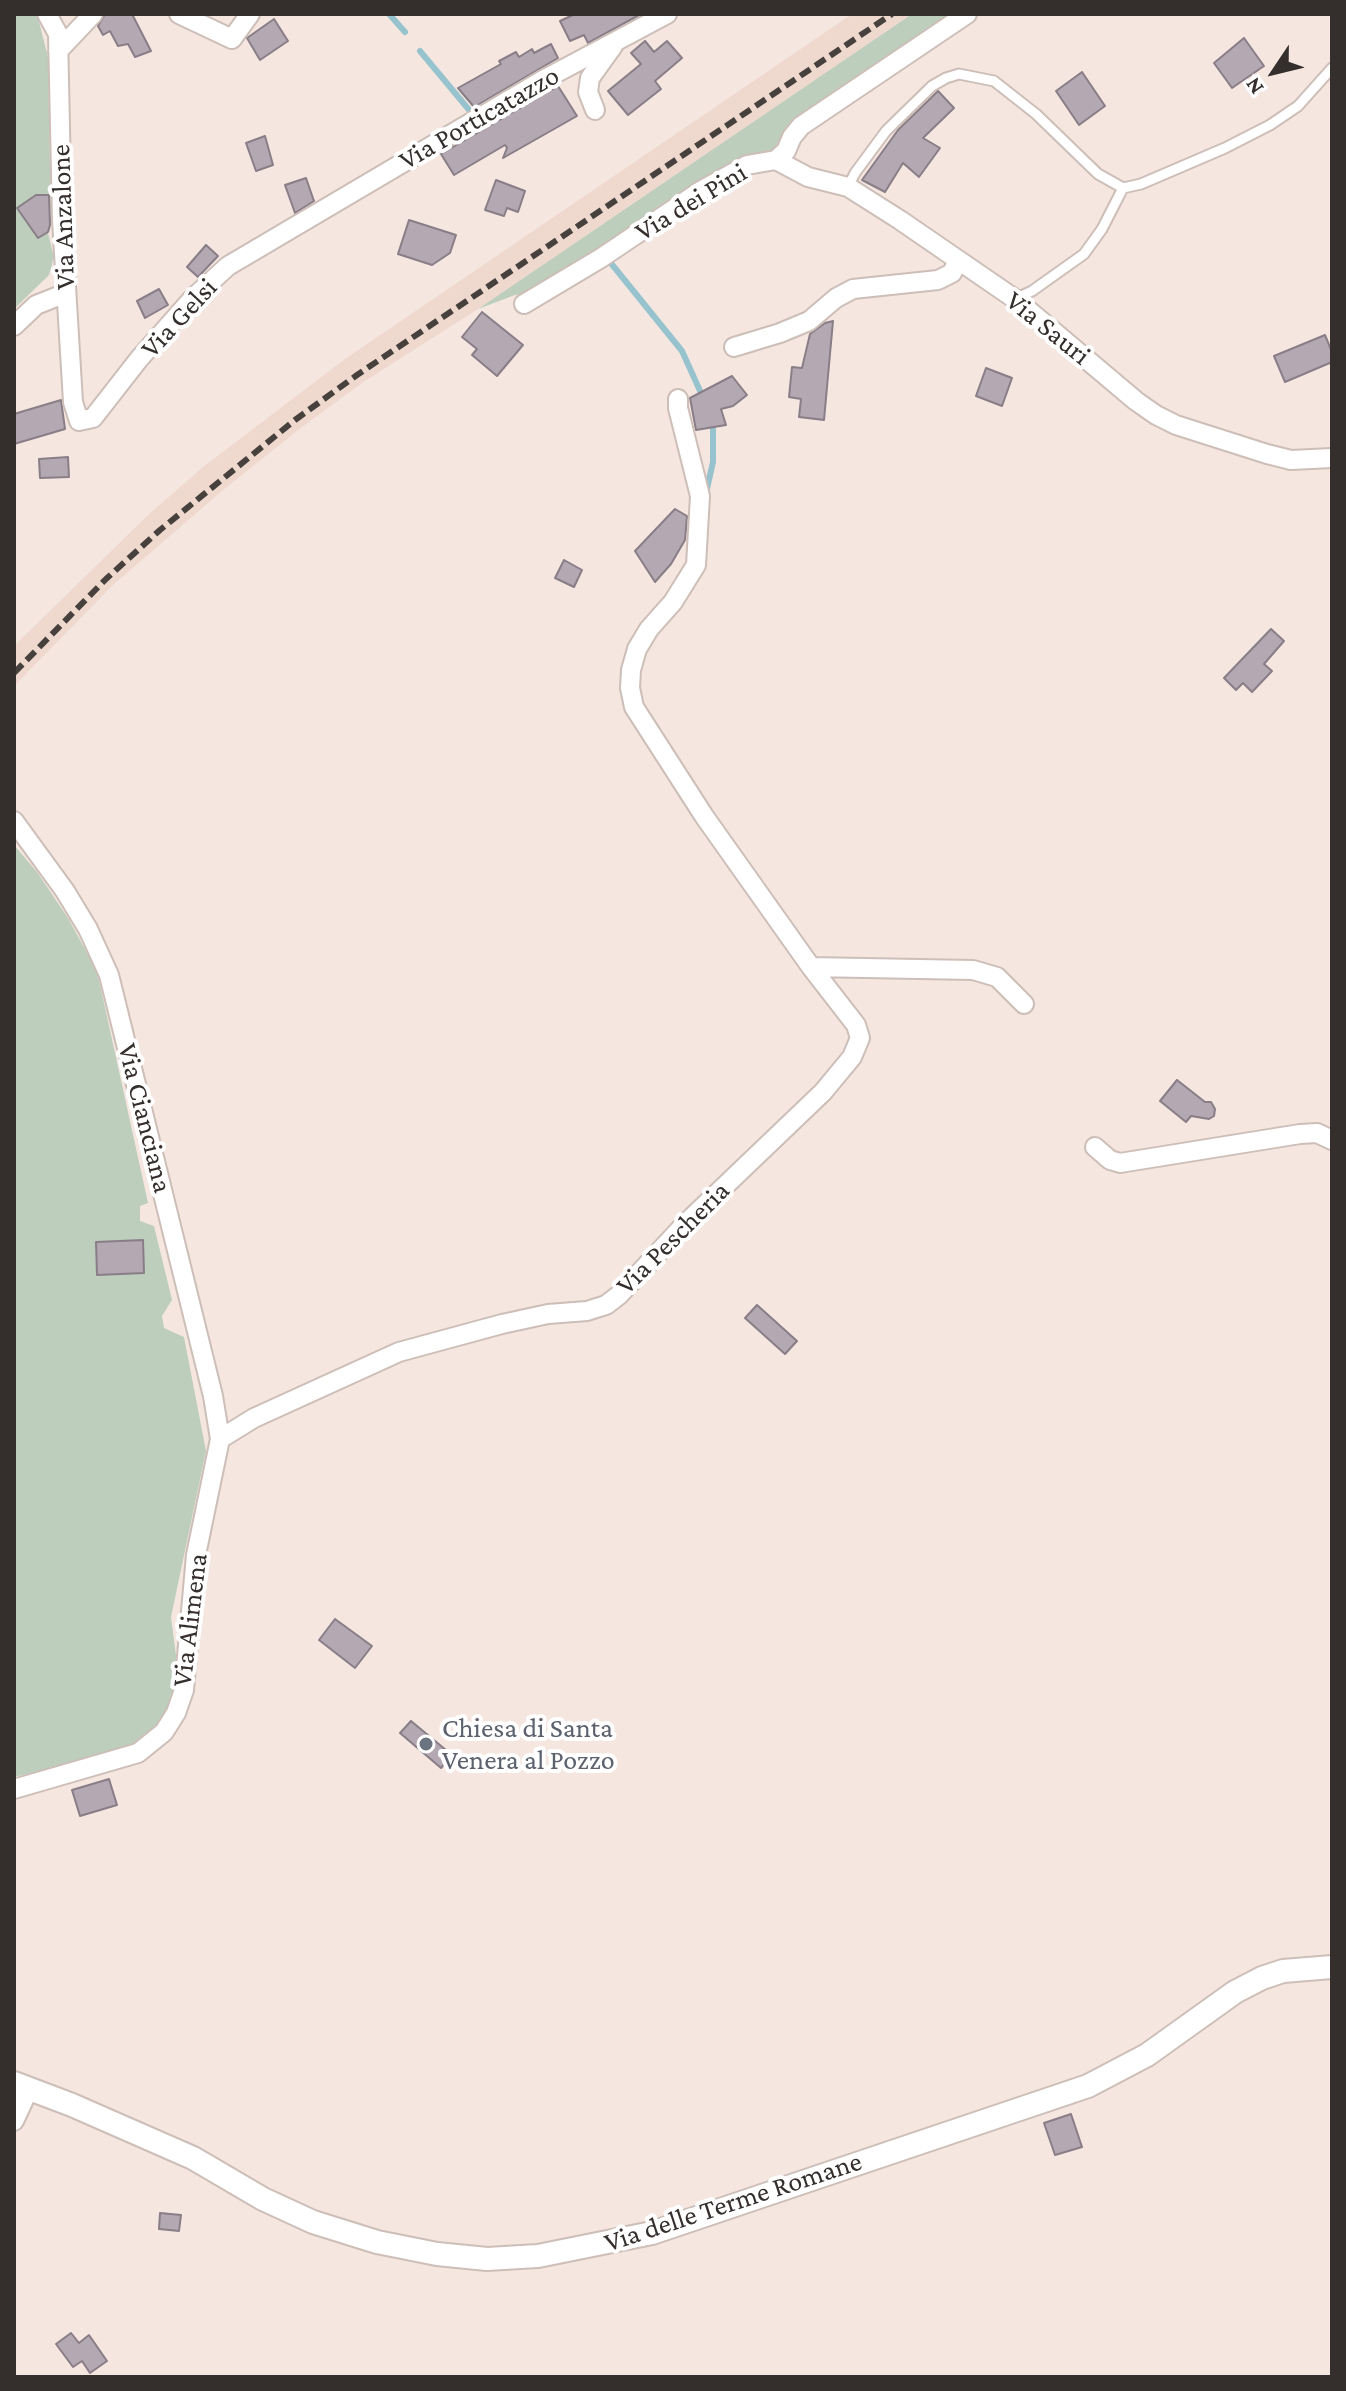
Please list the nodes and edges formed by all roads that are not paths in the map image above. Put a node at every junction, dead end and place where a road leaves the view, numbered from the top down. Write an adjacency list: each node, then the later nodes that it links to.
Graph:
1 (47, 14): 8 (street, Via Anzalone)
2 (93, 14): 8 (street)
3 (179, 14): 4 (street)
4 (250, 14)
5 (667, 14): 7 (street, Via Porticatazzo)
6 (967, 14): 11 (street, Via dei Pini)
7 (617, 40): 10 (street); 14 (street, Via Porticatazzo)
8 (58, 51): 16 (street, Via Anzalone)
9 (1332, 68): 13 (lane)
10 (595, 110)
11 (776, 160): 12 (street, Via Sauri); 18 (street, Via dei Pini)
12 (848, 187): 13 (lane); 15 (street, Via Sauri)
13 (1123, 188): 17 (lane)
14 (292, 227): 22 (street, Via Gelsi)
15 (957, 262): 17 (street, Via Sauri); 20 (street)
16 (66, 293): 19 (street); 22 (street, Via Anzalone)
17 (1015, 299): 23 (street, Via Sauri)
18 (524, 304)
19 (14, 326)
20 (734, 347)
21 (678, 399): 25 (street, Via Pescheria)
22 (79, 421)
23 (1332, 458)
24 (14, 821): 29 (street, Via Cianciana)
25 (811, 967): 26 (street); 29 (street, Via Pescheria)
26 (1024, 1004)
27 (1332, 1140): 28 (street)
28 (1095, 1147)
29 (220, 1439): 30 (street, Via Alimena)
30 (14, 1789)
31 (1332, 1967): 32 (street, Via delle Terme Romane)
32 (22, 2086): 33 (street)
33 (14, 2121)

